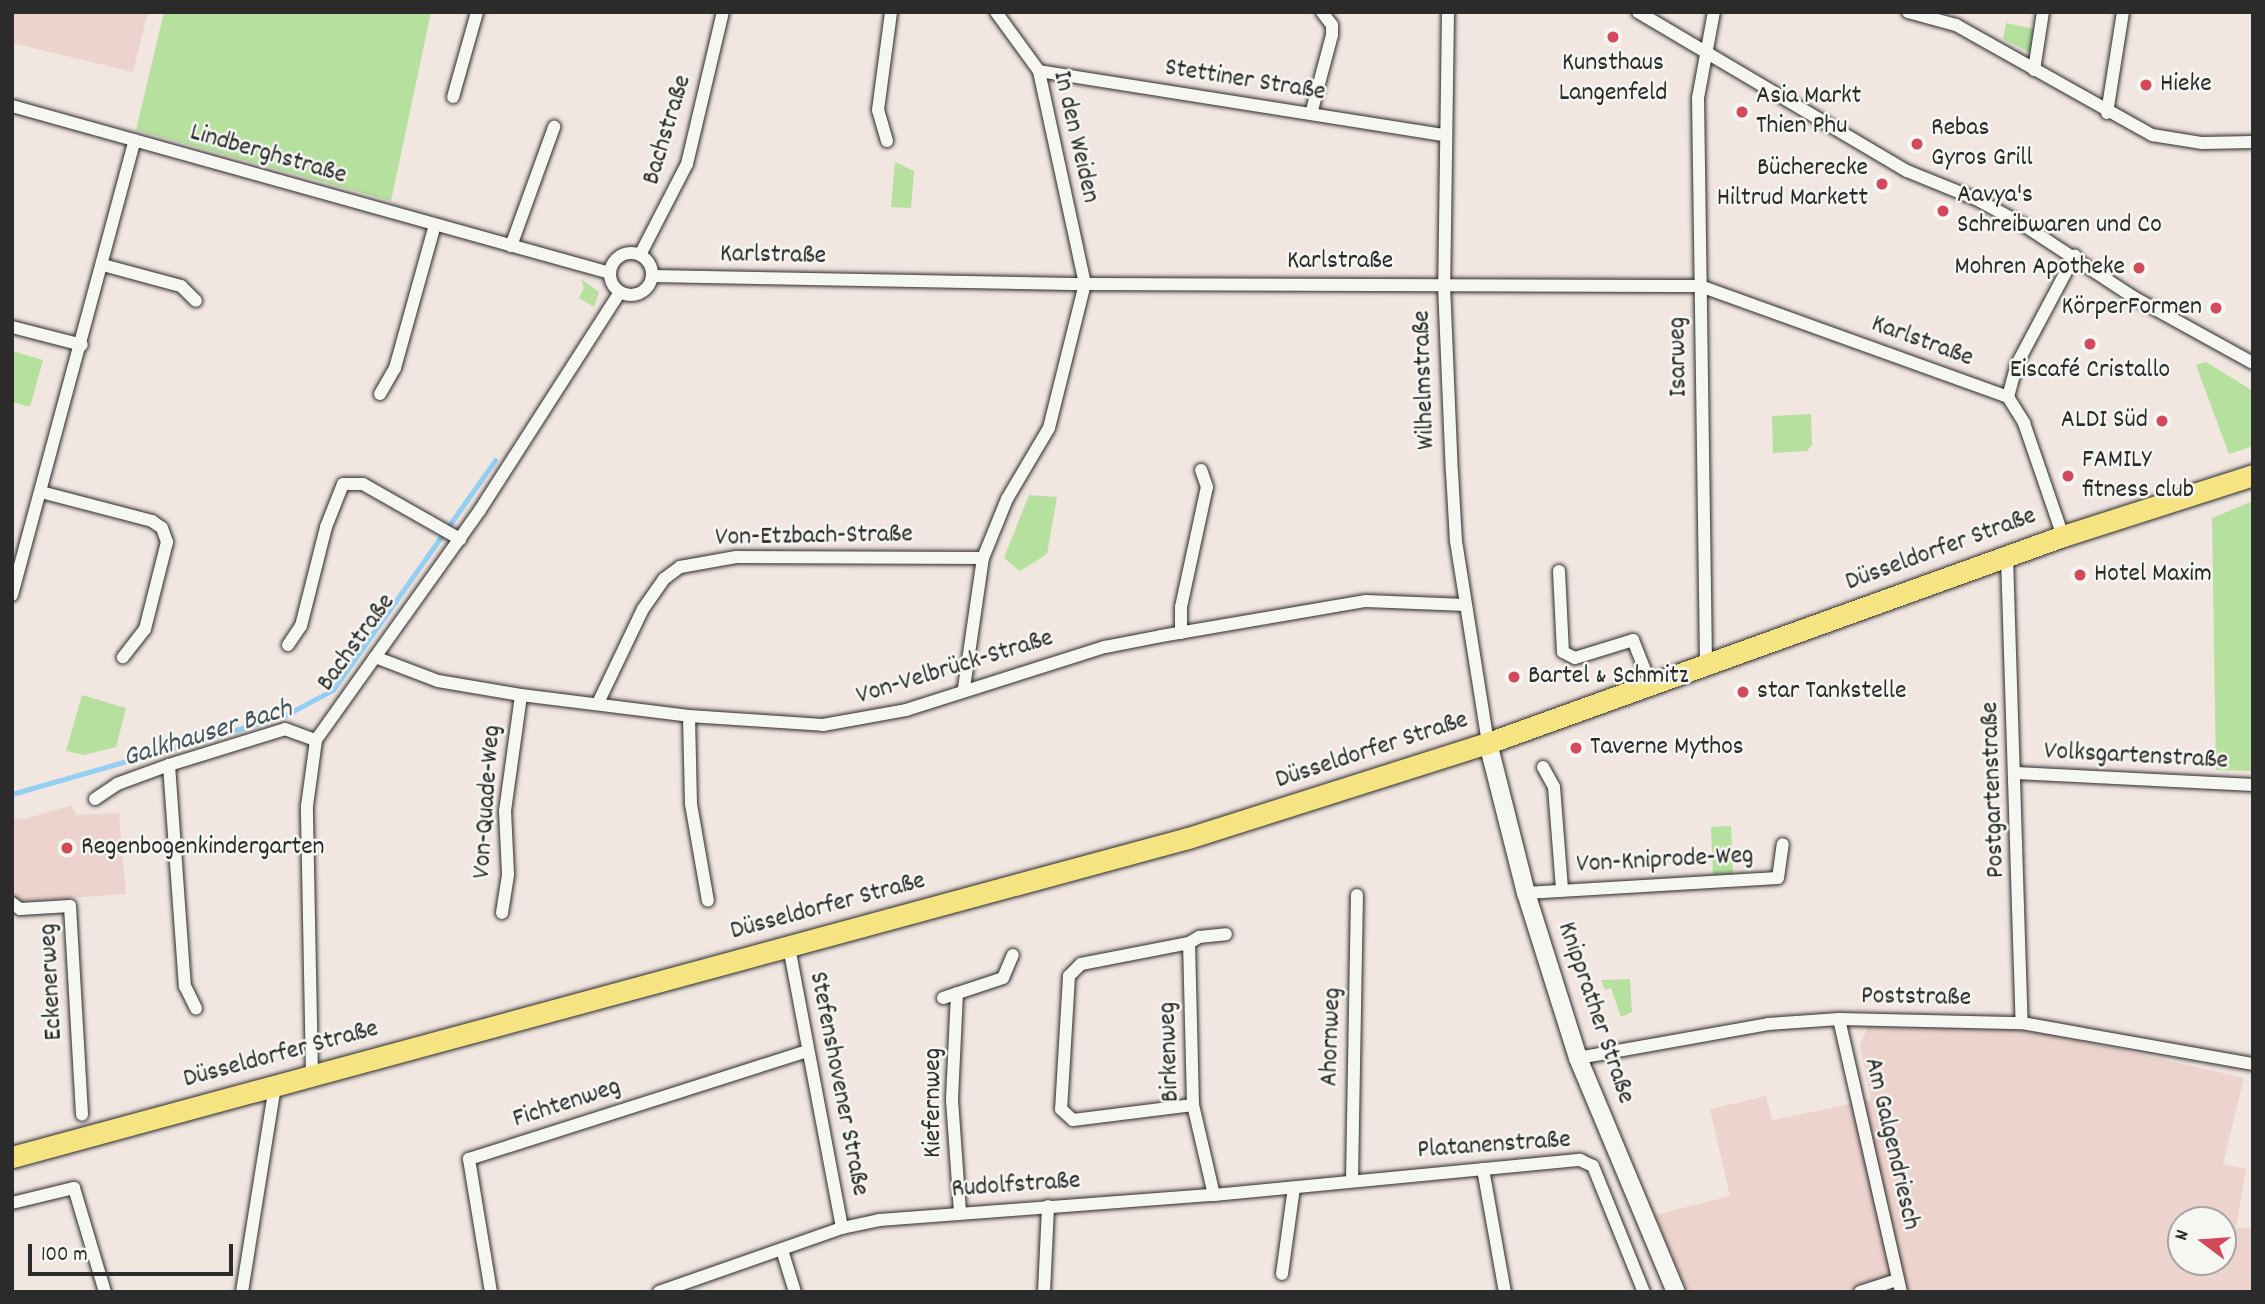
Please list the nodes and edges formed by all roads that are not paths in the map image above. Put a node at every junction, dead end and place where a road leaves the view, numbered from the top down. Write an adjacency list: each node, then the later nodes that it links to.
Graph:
1 (477, 12): 15 (street)
2 (723, 12): 26 (street, Bachstraße)
3 (891, 12): 22 (street)
4 (996, 12): 14 (street, In den Weiden)
5 (1322, 12): 18 (street)
6 (1448, 12): 20 (street, Wilhelmstraße)
7 (1639, 12): 12 (street)
8 (1714, 12): 12 (street, Isarweg)
9 (1908, 12): 13 (street)
10 (2043, 12): 13 (street)
11 (2123, 12): 17 (street)
12 (1703, 51): 27 (street); 33 (street, Isarweg)
13 (2034, 70): 17 (street)
14 (1039, 71): 18 (street, Stettiner Straße); 31 (street, In den Weiden)
15 (453, 97)
16 (12, 106): 21 (street, Lindberghstraße)
17 (2107, 113): 23 (street)
18 (1311, 114): 20 (street, Stettiner Straße)
19 (554, 127): 25 (street)
20 (1445, 135): 32 (street, Wilhelmstraße)
21 (135, 140): 24 (street, Lindberghstraße); 28 (street)
22 (887, 141)
23 (2253, 142)
24 (435, 225): 25 (street, Lindberghstraße); 39 (street)
25 (511, 246): 29 (street, Lindberghstraße)
26 (640, 255): 29 (street); 30 (street)
27 (2075, 255): 38 (street); 40 (street)
28 (103, 265): 35 (street); 37 (street)
29 (610, 273): 34 (street)
30 (652, 276): 31 (street, Karlstraße); 34 (street)
31 (1085, 284): 32 (street, Karlstraße); 47 (street)
32 (1444, 285): 33 (street, Karlstraße); 50 (street, Wilhelmstraße)
33 (1700, 286): 40 (street, Karlstraße); 55 (street, Isarweg)
34 (620, 292): 45 (street, Bachstraße)
35 (196, 302)
36 (12, 327): 37 (street)
37 (82, 345): 43 (street)
38 (2253, 363)
39 (380, 394)
40 (2008, 397): 44 (street)
41 (1201, 470): 51 (street)
42 (2253, 475): 44 (main road, Düsseldorfer Straße)
43 (41, 492): 49 (street); 53 (street)
44 (2063, 536): 46 (main road, Düsseldorfer Straße)
45 (460, 538): 52 (street, Bachstraße); 54 (street, Bachstraße)
46 (2007, 556): 55 (main road, Düsseldorfer Straße); 65 (street, Postgartenstraße)
47 (983, 558): 57 (street); 59 (street, Von-Etzbach-Straße)
48 (1559, 570): 56 (street)
49 (12, 595)
50 (1466, 605): 51 (street, Von-Velbrück-Straße); 62 (street, Wilhelmstraße)
51 (1181, 633): 57 (street, Von-Velbrück-Straße)
52 (288, 645)
53 (123, 657)
54 (375, 657): 58 (street, Von-Velbrück-Straße); 61 (street, Bachstraße)
55 (1706, 662): 56 (main road, Düsseldorfer Straße)
56 (1650, 683): 62 (main road, Düsseldorfer Straße)
57 (964, 688): 60 (street, Von-Velbrück-Straße)
58 (521, 695): 59 (street, Von-Velbrück-Straße); 74 (street, Von-Quade-Weg)
59 (598, 703): 60 (street, Von-Velbrück-Straße)
60 (688, 716): 72 (street)
61 (316, 740): 63 (street); 87 (street, Bachstraße)
62 (1488, 743): 70 (main road, Knipprather Straße); 77 (main road, Düsseldorfer Straße)
63 (169, 765): 67 (street); 81 (street)
64 (1543, 767): 69 (street, Von-Kniprode-Weg)
65 (2017, 773): 66 (street, Volksgartenstraße); 83 (street, Postgartenstraße)
66 (2253, 785)
67 (95, 799)
68 (1783, 844): 69 (street, Von-Kniprode-Weg)
69 (1562, 889): 70 (street, Von-Kniprode-Weg)
70 (1526, 893): 85 (main road, Knipprather Straße)
71 (1357, 895): 94 (street, Ahornweg)
72 (708, 901)
73 (12, 903): 90 (street, Eckenerweg)
74 (502, 913)
75 (1226, 934): 76 (street)
76 (1189, 943): 89 (street, Birkenweg); 89 (street)
77 (789, 947): 84 (street, Stefenshovener Straße); 87 (main road, Düsseldorfer Straße)
78 (1013, 955): 79 (street)
79 (957, 993): 80 (street); 99 (street, Kiefernweg)
80 (943, 998)
81 (196, 1009)
82 (1839, 1019): 83 (street, Poststraße); 85 (street, Poststraße); 103 (street, Am Galgendriesch)
83 (2022, 1023): 86 (street, Poststraße)
84 (808, 1051): 100 (street, Stefenshovener Straße); 106 (street, Fichtenweg)
85 (1578, 1058): 112 (main road, Knipprather Straße)
86 (2253, 1064)
87 (312, 1075): 88 (main road, Düsseldorfer Straße)
88 (275, 1085): 91 (main road, Düsseldorfer Straße); 105 (street)
89 (1193, 1105): 96 (street, Birkenweg)
90 (82, 1115)
91 (12, 1157)
92 (1483, 1170): 93 (street, Platanenstraße); 110 (street); 111 (street, Platanenstraße)
93 (1387, 1176): 94 (street, Rudolfstraße)
94 (1352, 1180): 95 (street, Rudolfstraße)
95 (1294, 1188): 96 (street, Rudolfstraße); 102 (street)
96 (1214, 1195): 98 (street, Rudolfstraße)
97 (12, 1203): 104 (street)
98 (1048, 1206): 99 (street, Rudolfstraße); 109 (street)
99 (960, 1213): 100 (street, Rudolfstraße)
100 (842, 1228): 101 (street, Rudolfstraße)
101 (782, 1250): 107 (street, Rudolfstraße); 108 (street)
102 (1282, 1274)
103 (1899, 1286): 113 (street, Am Galgendriesch)
104 (105, 1292)
105 (242, 1292)
106 (491, 1292)
107 (659, 1292)
108 (795, 1292)
109 (1044, 1292)
110 (1505, 1292)
111 (1644, 1292)
112 (1676, 1292)
113 (1860, 1292)

